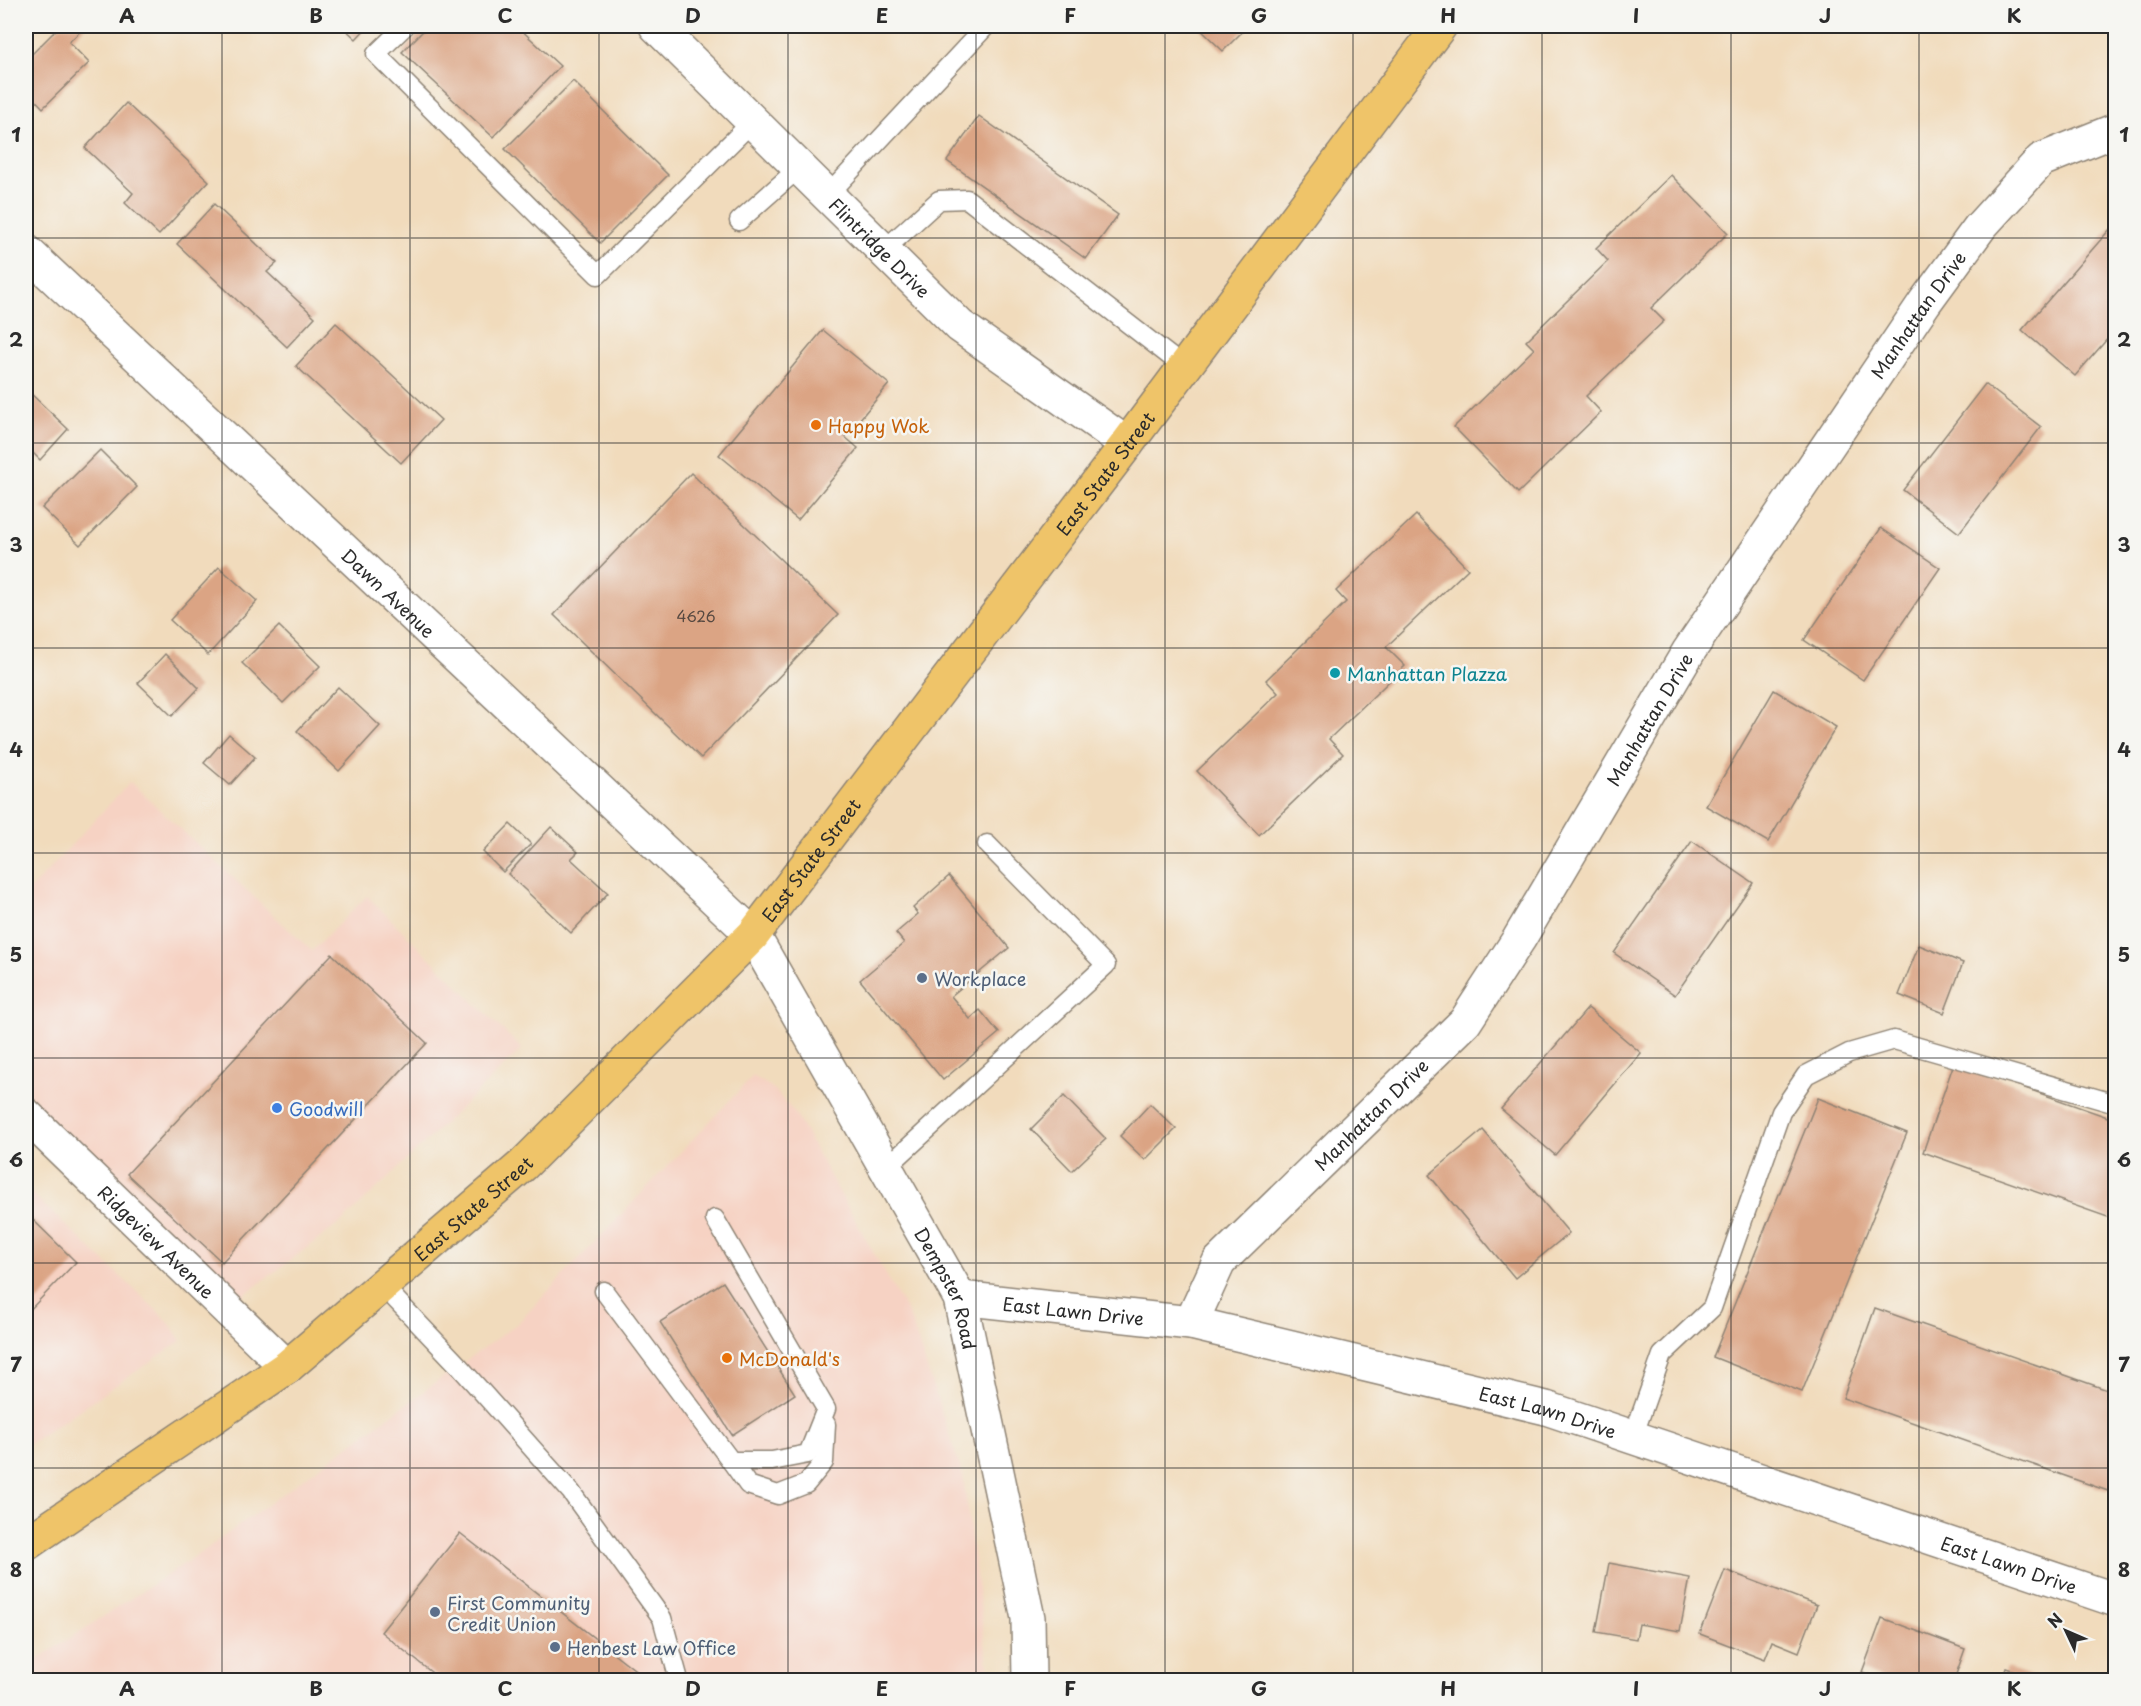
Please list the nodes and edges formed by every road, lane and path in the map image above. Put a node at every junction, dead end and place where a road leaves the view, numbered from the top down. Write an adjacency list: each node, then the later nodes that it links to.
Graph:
1 (405, 26): 5 (lane)
2 (656, 26): 5 (street, Flintridge Drive)
3 (986, 26): 8 (lane)
4 (1440, 26): 12 (main road, East State Street)
5 (753, 121): 7 (street, Flintridge Drive)
6 (2115, 130): 23 (street, Manhattan Drive)
7 (800, 167): 8 (street, Flintridge Drive); 9 (lane)
8 (828, 195): 10 (street, Flintridge Drive)
9 (739, 221)
10 (884, 250): 12 (lane); 13 (street, Flintridge Drive)
11 (26, 251): 15 (street, Dawn Avenue)
12 (1184, 367): 13 (main road, East State Street)
13 (1127, 444): 15 (main road, East State Street)
14 (987, 844): 18 (lane)
15 (753, 934): 18 (street, Dempster Road); 20 (main road, East State Street)
16 (2115, 1104): 26 (lane)
17 (26, 1114): 24 (street, Ridgeview Avenue)
18 (886, 1168): 22 (street, Dempster Road)
19 (715, 1219): 25 (lane)
20 (382, 1285): 24 (main road, East State Street); 30 (lane)
21 (604, 1291): 27 (lane)
22 (960, 1298): 23 (street, East Lawn Drive); 31 (street, Dempster Road)
23 (1191, 1323): 26 (street, East Lawn Drive)
24 (287, 1367): 28 (main road, East State Street)
25 (826, 1409): 27 (lane); 27 (lane)
26 (1633, 1437): 29 (street, East Lawn Drive)
27 (731, 1461)
28 (26, 1544)
29 (2115, 1600)
30 (679, 1680)
31 (1029, 1680)

